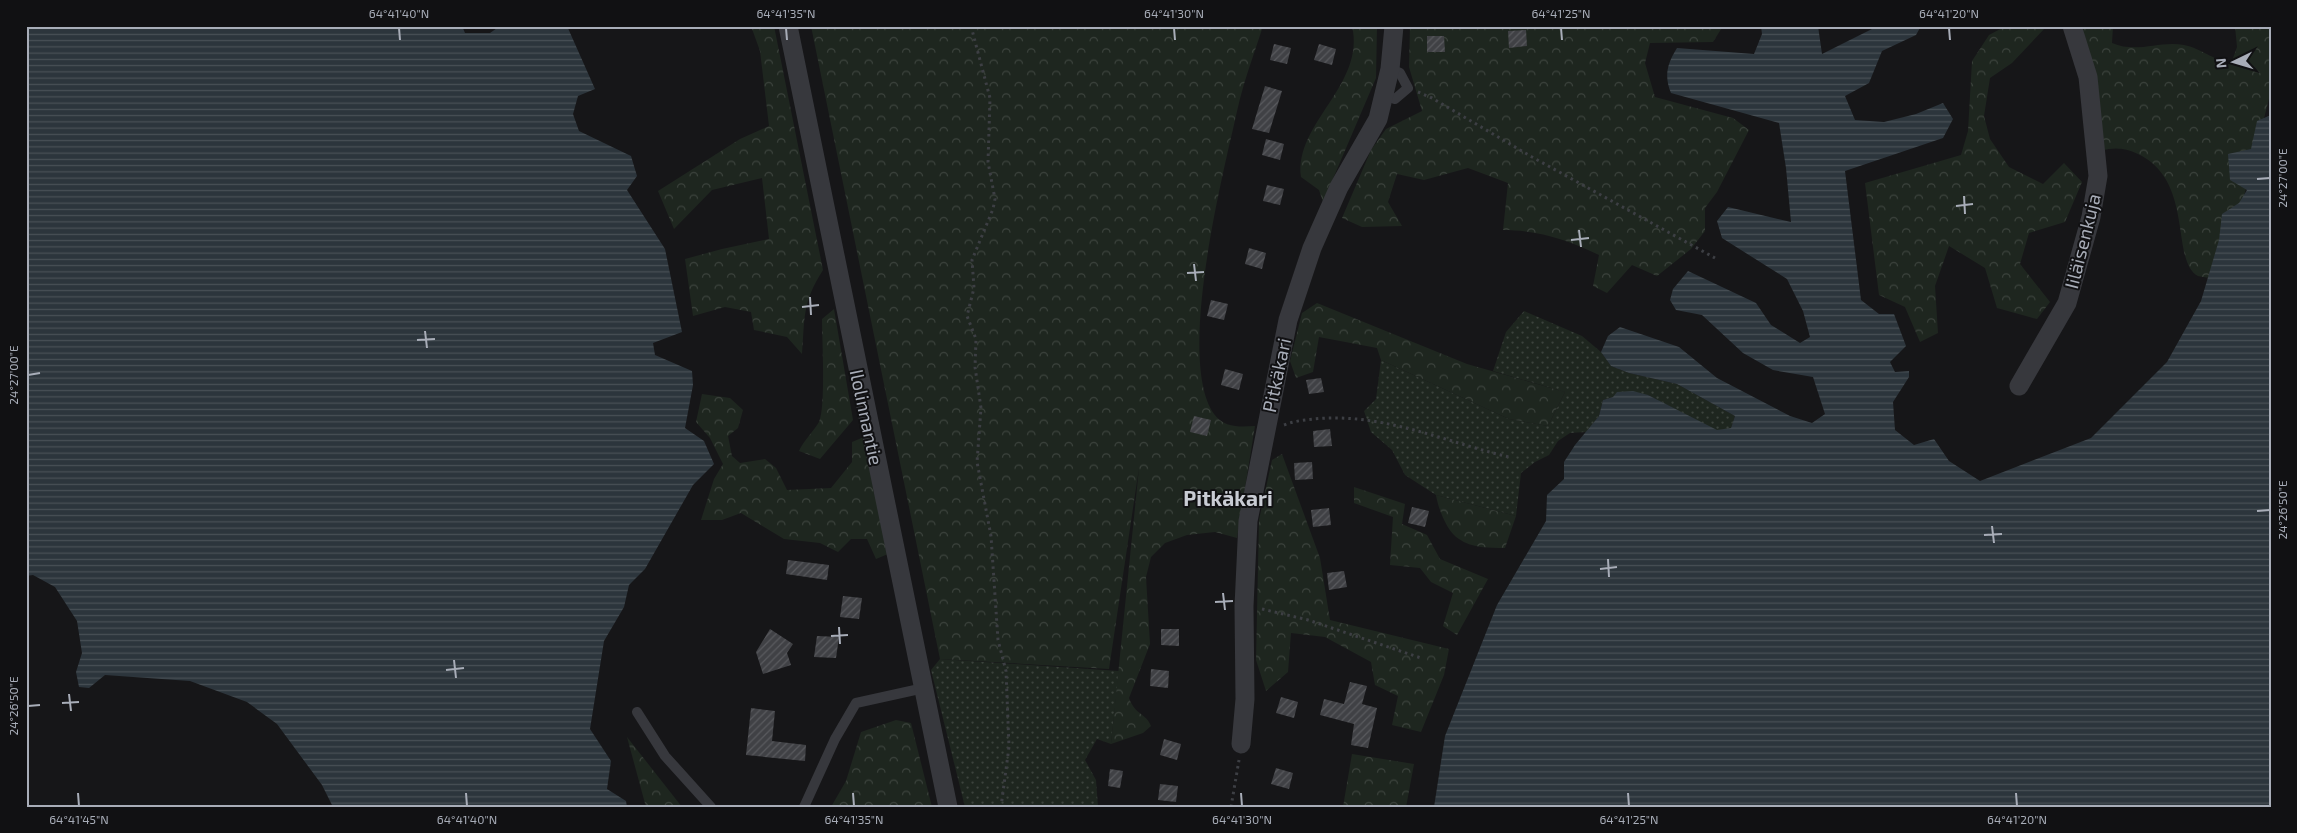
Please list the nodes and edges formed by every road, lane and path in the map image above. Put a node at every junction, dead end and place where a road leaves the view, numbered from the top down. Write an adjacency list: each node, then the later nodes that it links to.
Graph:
1 (788, 26): 14 (street, Ilolinnantie)
2 (971, 26): 20 (path)
3 (1394, 26): 5 (street, Pitkäkari)
4 (2072, 26): 9 (street, Iiläisenkuja)
5 (1390, 69): 6 (lane); 7 (street, Pitkäkari)
6 (1408, 88): 7 (lane); 8 (path)
7 (1385, 95): 10 (street, Pitkäkari)
8 (1715, 258)
9 (2019, 386)
10 (1264, 435): 11 (path); 12 (street, Pitkäkari)
11 (1509, 457)
12 (1244, 606): 13 (path); 16 (street, Pitkäkari)
13 (1420, 658)
14 (924, 688): 18 (lane); 19 (street, Ilolinnantie)
15 (637, 712): 17 (lane)
16 (1241, 744): 21 (path)
17 (711, 807)
18 (804, 807)
19 (948, 807)
20 (1001, 807)
21 (1231, 807)

